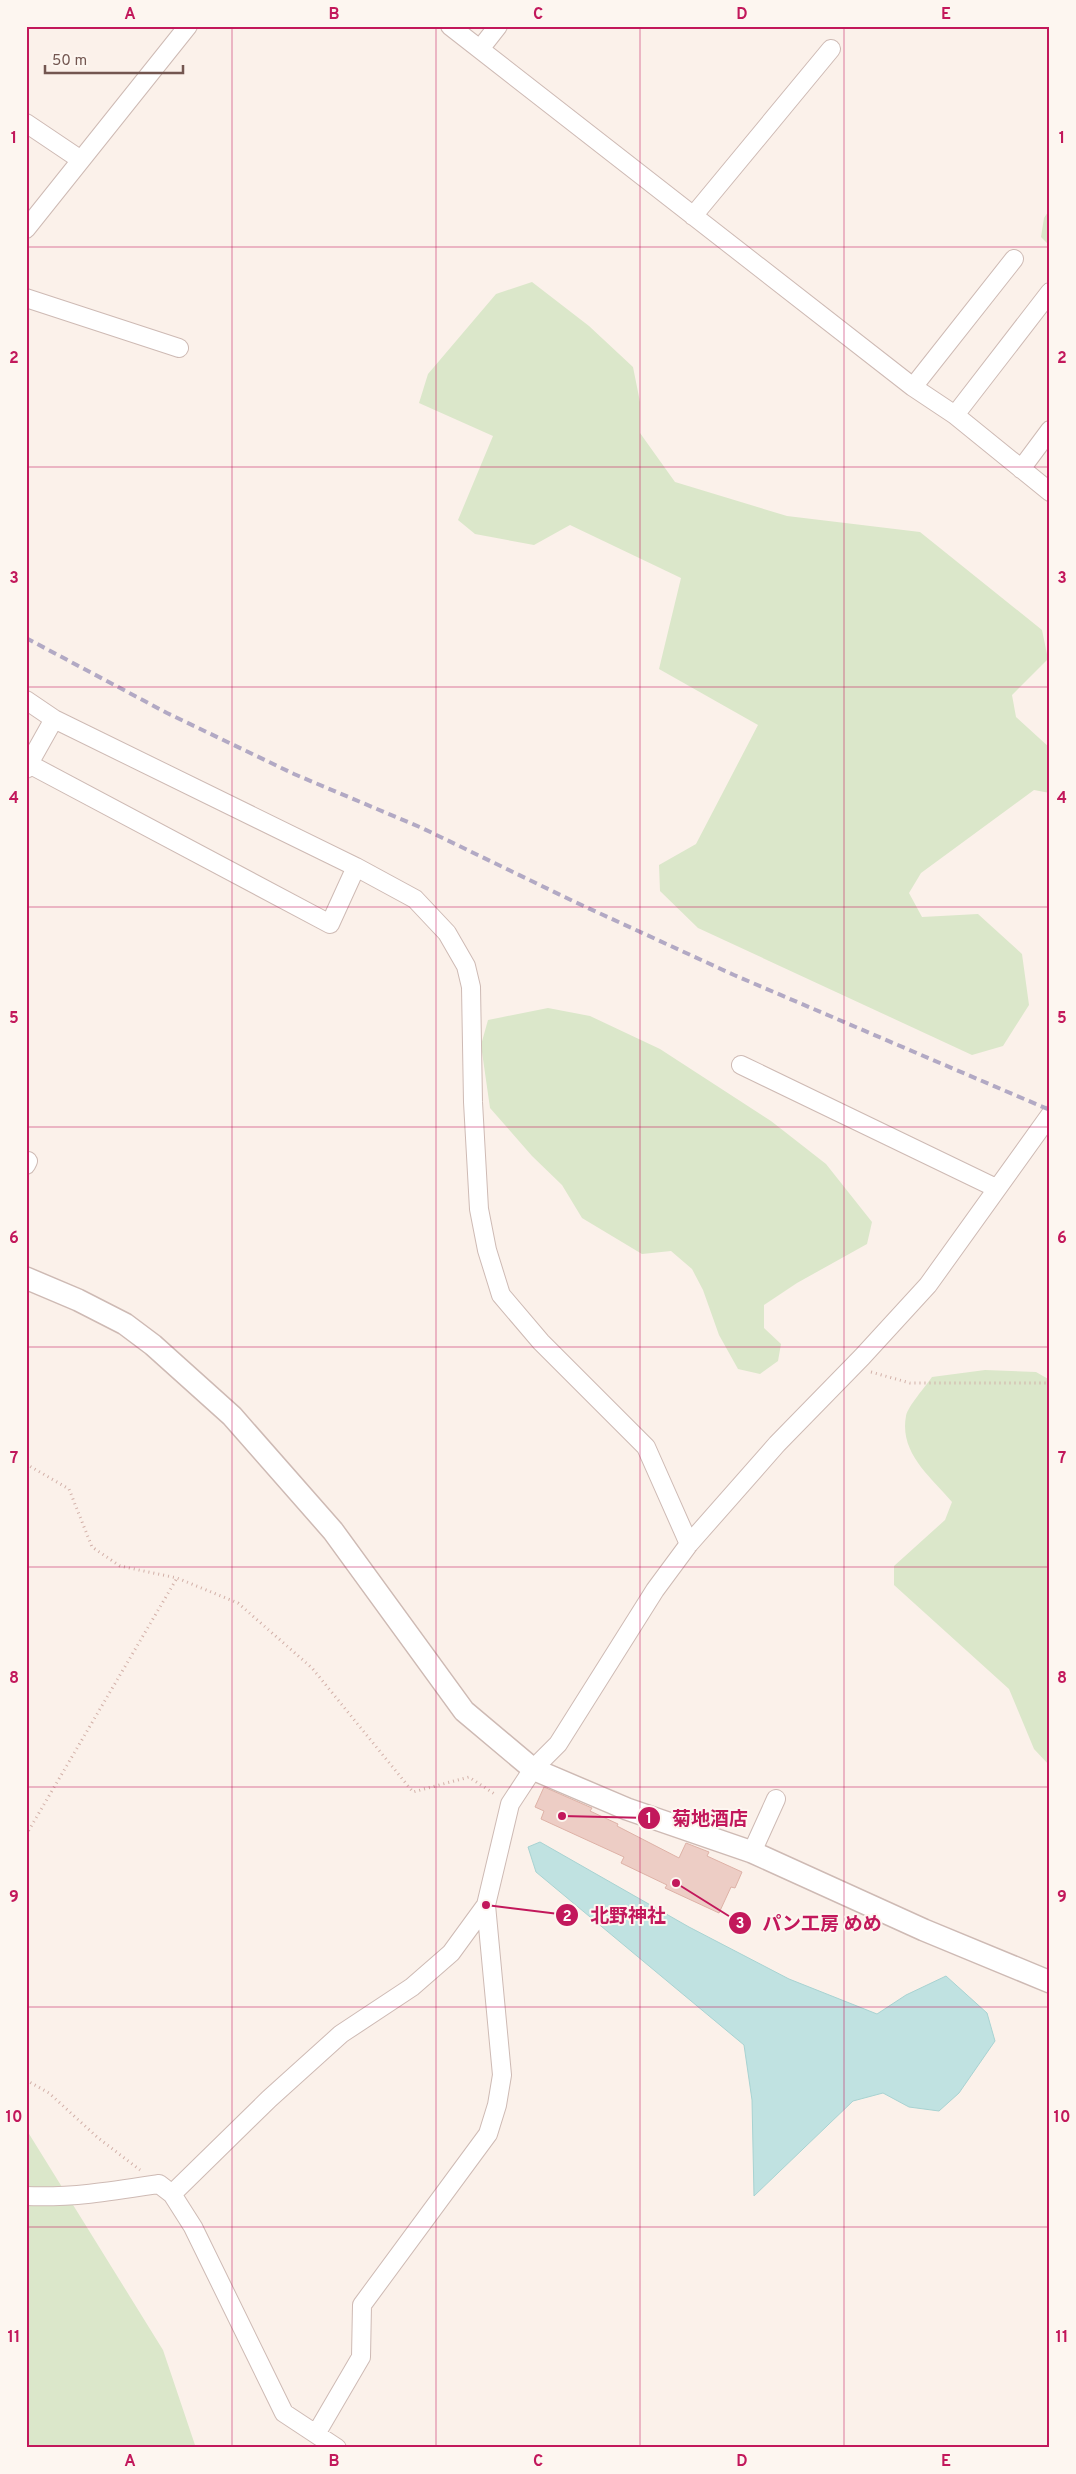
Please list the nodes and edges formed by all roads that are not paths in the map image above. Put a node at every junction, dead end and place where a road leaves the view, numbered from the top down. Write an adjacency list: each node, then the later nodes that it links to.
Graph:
1 (188, 26): 7 (street)
2 (450, 26): 5 (street)
3 (498, 26): 5 (street)
4 (831, 49): 8 (street)
5 (480, 50): 8 (street)
6 (26, 123): 7 (street)
7 (81, 160): 9 (street)
8 (693, 216): 14 (street)
9 (26, 229)
10 (1014, 259): 14 (street)
11 (1050, 292): 15 (street)
12 (26, 298): 13 (street)
13 (179, 348)
14 (913, 387): 15 (street)
15 (955, 415): 17 (street)
16 (1050, 430): 17 (street)
17 (1021, 469): 18 (street)
18 (1050, 492)
19 (26, 700): 20 (street)
20 (54, 719): 21 (street); 22 (street)
21 (28, 766): 22 (street)
22 (356, 867): 27 (street)
23 (741, 1064): 25 (street)
24 (1050, 1115): 25 (street)
25 (996, 1188): 27 (street)
26 (26, 1278): 28 (street)
27 (688, 1544): 28 (street)
28 (534, 1769): 30 (street); 31 (street)
29 (776, 1799): 30 (street)
30 (752, 1852): 32 (street)
31 (486, 1905): 33 (street); 35 (street)
32 (1050, 1982)
33 (165, 2189): 34 (street); 35 (street)
34 (26, 2196)
35 (316, 2434): 36 (street)
36 (337, 2448)

